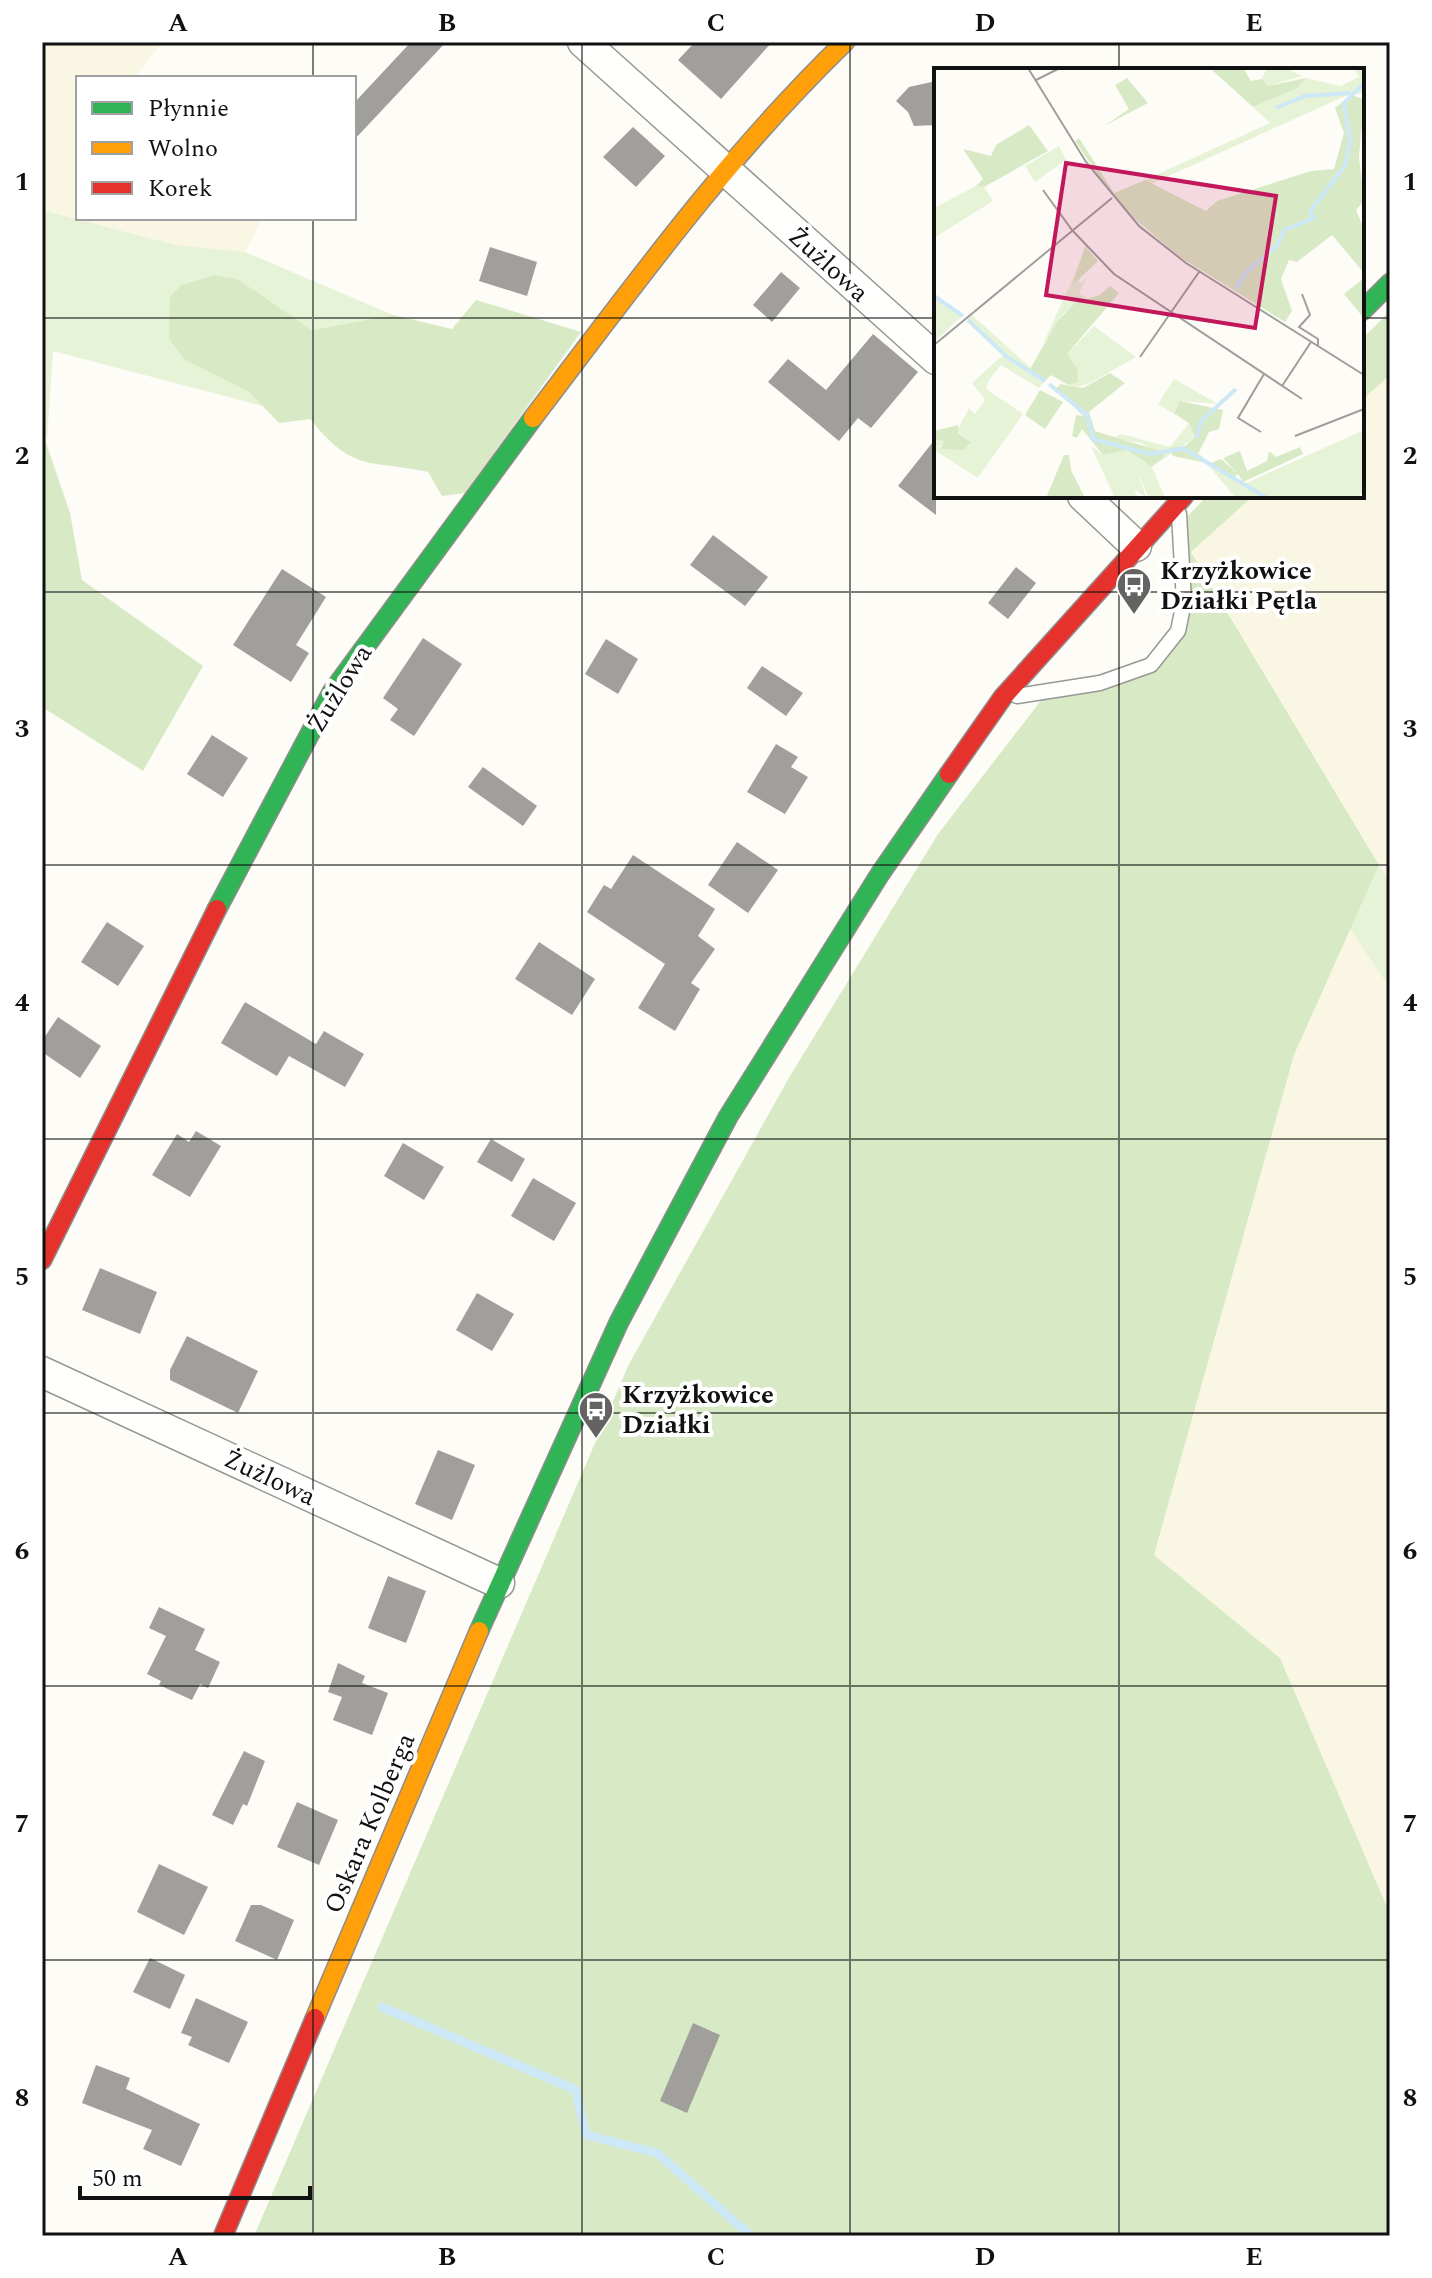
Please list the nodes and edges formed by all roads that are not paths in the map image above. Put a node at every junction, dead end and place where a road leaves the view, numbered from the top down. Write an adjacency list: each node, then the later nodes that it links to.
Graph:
1 (583, 42): 3 (street, Żużlowa)
2 (845, 42): 3 (main road, Żużlowa)
3 (723, 170): 6 (street, Żużlowa); 11 (main road, Żużlowa)
4 (1390, 283): 5 (main road)
5 (1364, 309)
6 (934, 357)
7 (1085, 498): 9 (street)
8 (1181, 499): 9 (main road); 10 (lane)
9 (1136, 546): 10 (main road, Oskara Kolberga)
10 (1003, 697): 13 (main road, Oskara Kolberga)
11 (42, 1260)
12 (42, 1372): 13 (street, Żużlowa)
13 (499, 1583): 14 (main road, Oskara Kolberga)
14 (223, 2236)

